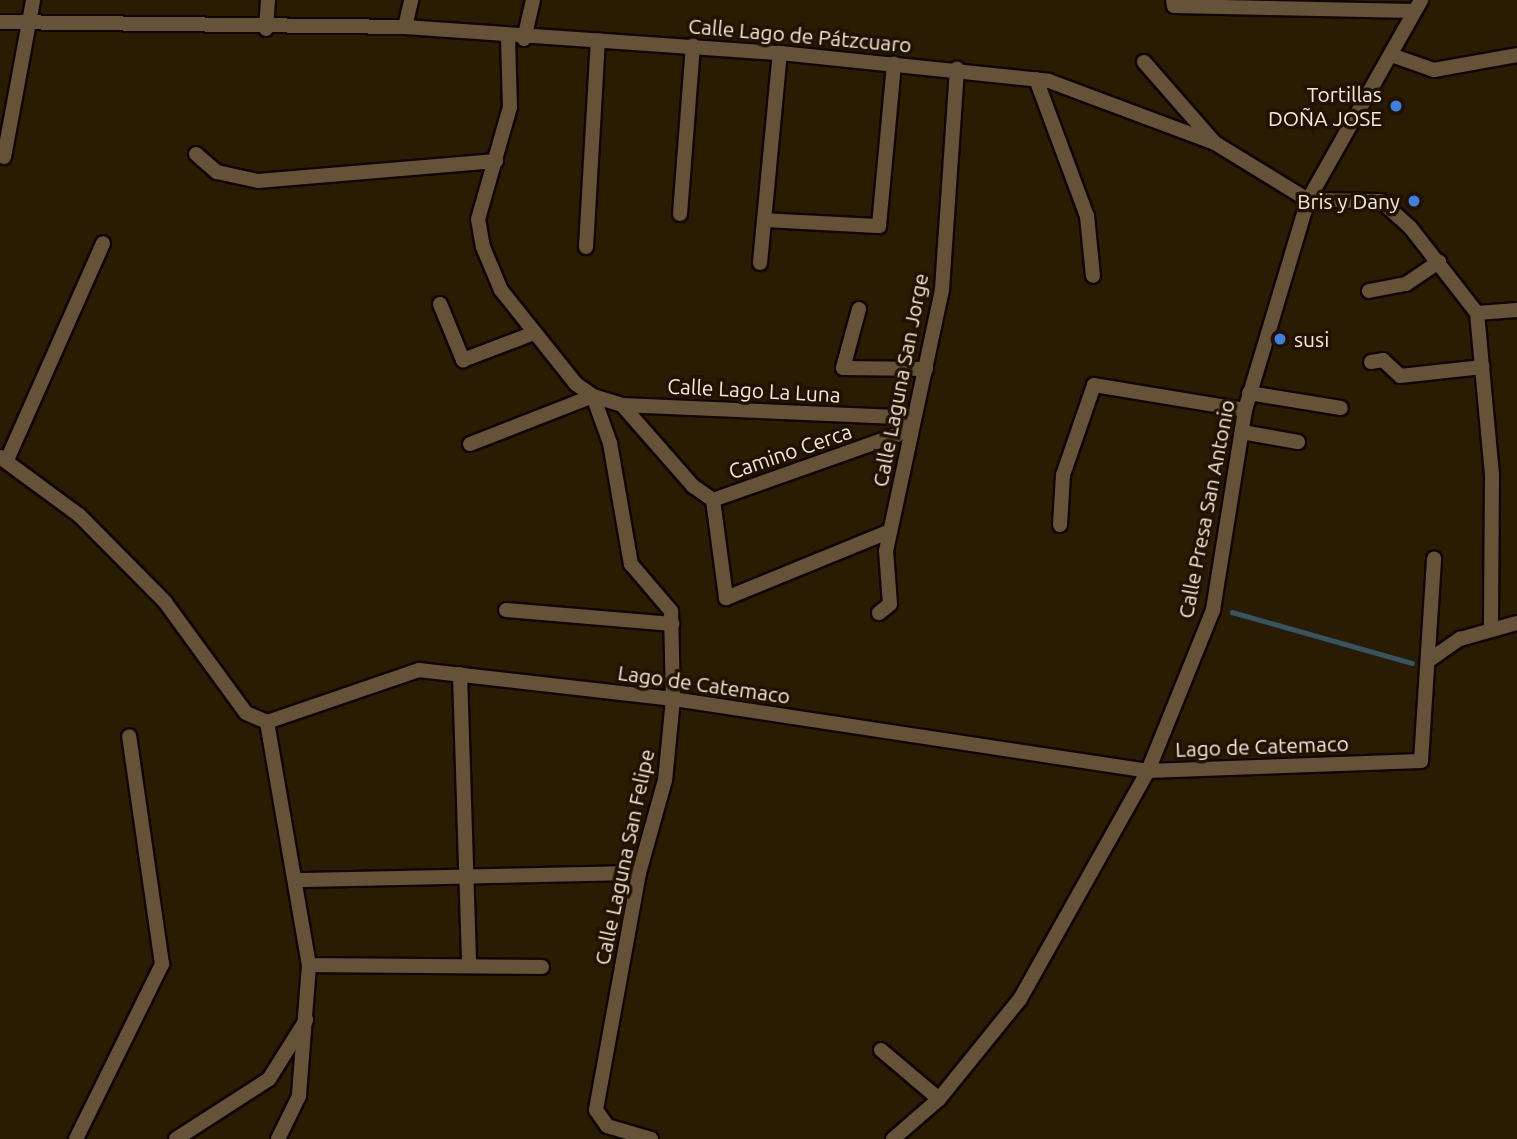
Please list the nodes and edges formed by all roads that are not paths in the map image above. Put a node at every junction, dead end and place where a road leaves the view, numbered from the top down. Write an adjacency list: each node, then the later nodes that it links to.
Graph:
1 (33, 0): 10 (street)
2 (268, 0): 12 (street)
3 (411, 0): 11 (street)
4 (533, 0): 14 (street)
5 (1174, 3): 6 (street)
6 (1263, 4): 7 (street)
7 (1359, 5): 8 (street)
8 (1417, 5): 19 (street, Calle Presa San Antonio)
9 (0, 22): 10 (street, Calle Lago de Pátzcuaro)
10 (28, 26): 12 (street, Calle Lago de Pátzcuaro); 26 (street)
11 (405, 27): 12 (street, Calle Lago de Pátzcuaro); 13 (street, Calle Lago de Pátzcuaro)
12 (266, 29)
13 (508, 37): 14 (street, Calle Lago de Pátzcuaro); 27 (street, Calle Laguna San Felipe)
14 (524, 39): 15 (street, Calle Lago de Pátzcuaro)
15 (598, 40): 16 (street, Calle Lago de Pátzcuaro); 32 (street)
16 (693, 46): 17 (street, Calle Lago de Pátzcuaro); 29 (street)
17 (780, 53): 21 (street, Calle Lago de Pátzcuaro); 30 (street)
18 (1517, 55): 19 (street)
19 (1394, 56): 28 (street, Calle Presa San Antonio)
20 (1143, 62): 24 (street)
21 (894, 64): 22 (street, Calle Lago de Pátzcuaro); 30 (street)
22 (957, 69): 23 (street, Calle Lago de Pátzcuaro); 44 (street, Calle Laguna San Jorge)
23 (1036, 79): 24 (street, Calle Lago de Pátzcuaro); 35 (street)
24 (1214, 143): 28 (street, Calle Lago de Pátzcuaro)
25 (196, 154): 27 (street)
26 (4, 157)
27 (496, 161): 41 (street, Calle Laguna San Felipe)
28 (1308, 200): 33 (street); 45 (street, Calle Presa San Antonio)
29 (680, 214)
30 (764, 220): 34 (street)
31 (103, 243): 54 (street)
32 (586, 247)
33 (1439, 262): 36 (street); 40 (street)
34 (760, 263)
35 (1093, 276)
36 (1369, 291)
37 (440, 303): 41 (street)
38 (859, 309): 44 (street)
39 (1517, 310): 40 (street)
40 (1477, 313): 43 (street)
41 (534, 333): 46 (street, Calle Laguna San Felipe)
42 (1371, 362): 43 (street)
43 (1483, 367): 63 (street)
44 (926, 369): 50 (street, Calle Laguna San Jorge)
45 (1249, 393): 48 (street); 49 (street, Calle Presa San Antonio)
46 (593, 396): 47 (street, Calle Lago La Luna); 53 (street); 62 (street, Calle Laguna San Felipe)
47 (622, 405): 50 (street, Calle Lago La Luna); 55 (street)
48 (1341, 408)
49 (1245, 410): 51 (street, Calle Presa San Antonio); 56 (street)
50 (914, 418): 55 (street, Camino Cerca); 57 (street, Calle Laguna San Jorge)
51 (1242, 432): 52 (street); 69 (street, Calle Presa San Antonio)
52 (1298, 442)
53 (470, 444)
54 (3, 459): 67 (street)
55 (713, 500): 57 (street)
56 (1060, 525)
57 (890, 531): 60 (street, Calle Laguna San Jorge)
58 (1434, 558): 64 (street)
59 (506, 610): 62 (street)
60 (879, 612)
61 (1517, 623): 63 (street)
62 (672, 624): 66 (street, Calle Laguna San Felipe)
63 (1491, 627): 64 (street)
64 (1428, 661): 69 (street, Lago de Catemaco)
65 (460, 674): 66 (street, Lago de Catemaco); 67 (street, Lago de Catemaco); 71 (street)
66 (674, 699): 69 (street, Lago de Catemaco); 70 (street, Calle Laguna San Felipe)
67 (267, 722): 72 (street)
68 (129, 736): 79 (street)
69 (1149, 771): 78 (street, Calle Presa San Antonio)
70 (639, 873): 71 (street); 82 (street, Calle Laguna San Felipe)
71 (465, 877): 72 (street); 74 (street)
72 (299, 880): 73 (street)
73 (309, 965): 74 (street); 76 (street)
74 (469, 966): 75 (street)
75 (541, 967)
76 (308, 1016): 80 (street); 81 (street)
77 (881, 1050): 78 (street)
78 (939, 1099): 83 (street, Calle Presa San Antonio)
79 (76, 1139)
80 (176, 1139)
81 (278, 1139)
82 (651, 1139)
83 (893, 1139)

